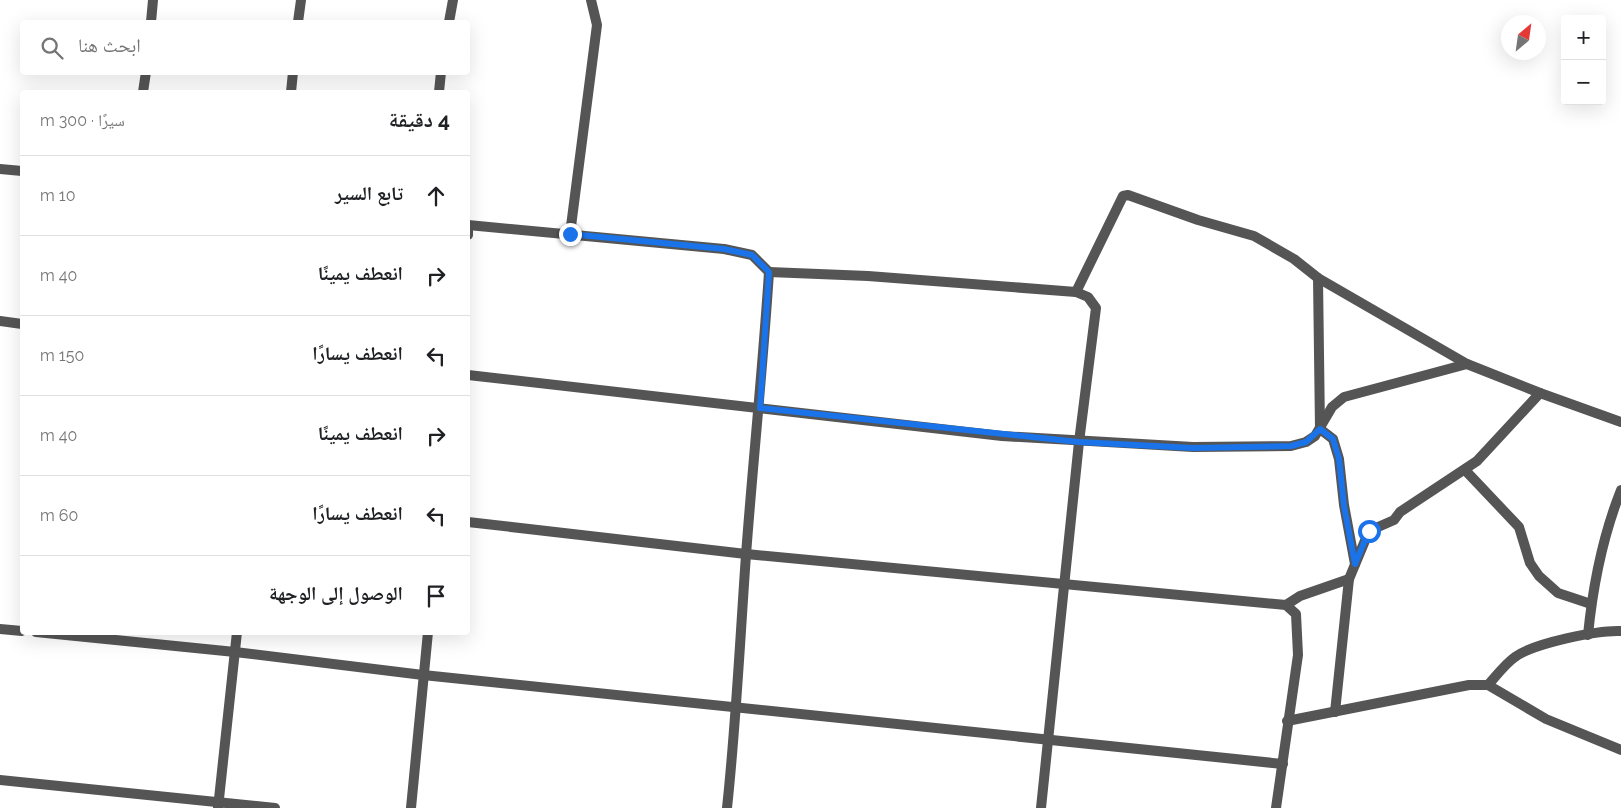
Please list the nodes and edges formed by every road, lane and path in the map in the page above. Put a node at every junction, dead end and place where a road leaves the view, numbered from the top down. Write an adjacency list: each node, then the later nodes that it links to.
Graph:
1 (153, 0): 5 (street)
2 (301, 0): 6 (street)
3 (453, 0): 7 (street)
4 (590, 0): 17 (street)
5 (151, 20)
6 (298, 20)
7 (449, 20)
8 (146, 75): 11 (street)
9 (293, 75): 12 (street)
10 (441, 75): 13 (street)
11 (144, 90)
12 (291, 90)
13 (439, 90)
14 (0, 169): 15 (street)
15 (20, 172)
16 (470, 228): 17 (street)
17 (570, 234): 18 (street)
18 (769, 272): 20 (street); 26 (street)
19 (1318, 278): 20 (street); 23 (street); 28 (street)
20 (1076, 292): 29 (street)
21 (0, 321): 22 (street)
22 (20, 324)
23 (1467, 364): 25 (street); 28 (street)
24 (470, 375): 26 (street)
25 (1540, 393): 27 (street); 30 (street)
26 (760, 408): 29 (street); 33 (street)
27 (1621, 422)
28 (1320, 429): 29 (street); 34 (street)
29 (1079, 442): 36 (street)
30 (1465, 470): 34 (street); 37 (street)
31 (1621, 490): 37 (street)
32 (470, 522): 33 (street)
33 (746, 554): 36 (street); 49 (street)
34 (1355, 564): 35 (street)
35 (1349, 579): 38 (street); 50 (street)
36 (1066, 583): 38 (street); 52 (street)
37 (1591, 604): 45 (street)
38 (1286, 605): 51 (street)
39 (0, 629): 40 (street)
40 (20, 631)
41 (1621, 631): 45 (street)
42 (88, 635): 46 (street)
43 (237, 635): 46 (street)
44 (428, 635): 47 (street)
45 (1588, 635): 48 (street)
46 (235, 652): 47 (street); 56 (street)
47 (423, 675): 49 (street); 58 (street)
48 (1488, 684): 50 (street); 53 (street)
49 (738, 706): 52 (street); 59 (street)
50 (1335, 712): 51 (street)
51 (1287, 721): 54 (street)
52 (1048, 740): 54 (street); 60 (street)
53 (1621, 750)
54 (1283, 764): 61 (street)
55 (0, 780): 56 (street)
56 (219, 805): 57 (street)
57 (275, 808)
58 (411, 808)
59 (727, 808)
60 (1041, 808)
61 (1276, 808)

